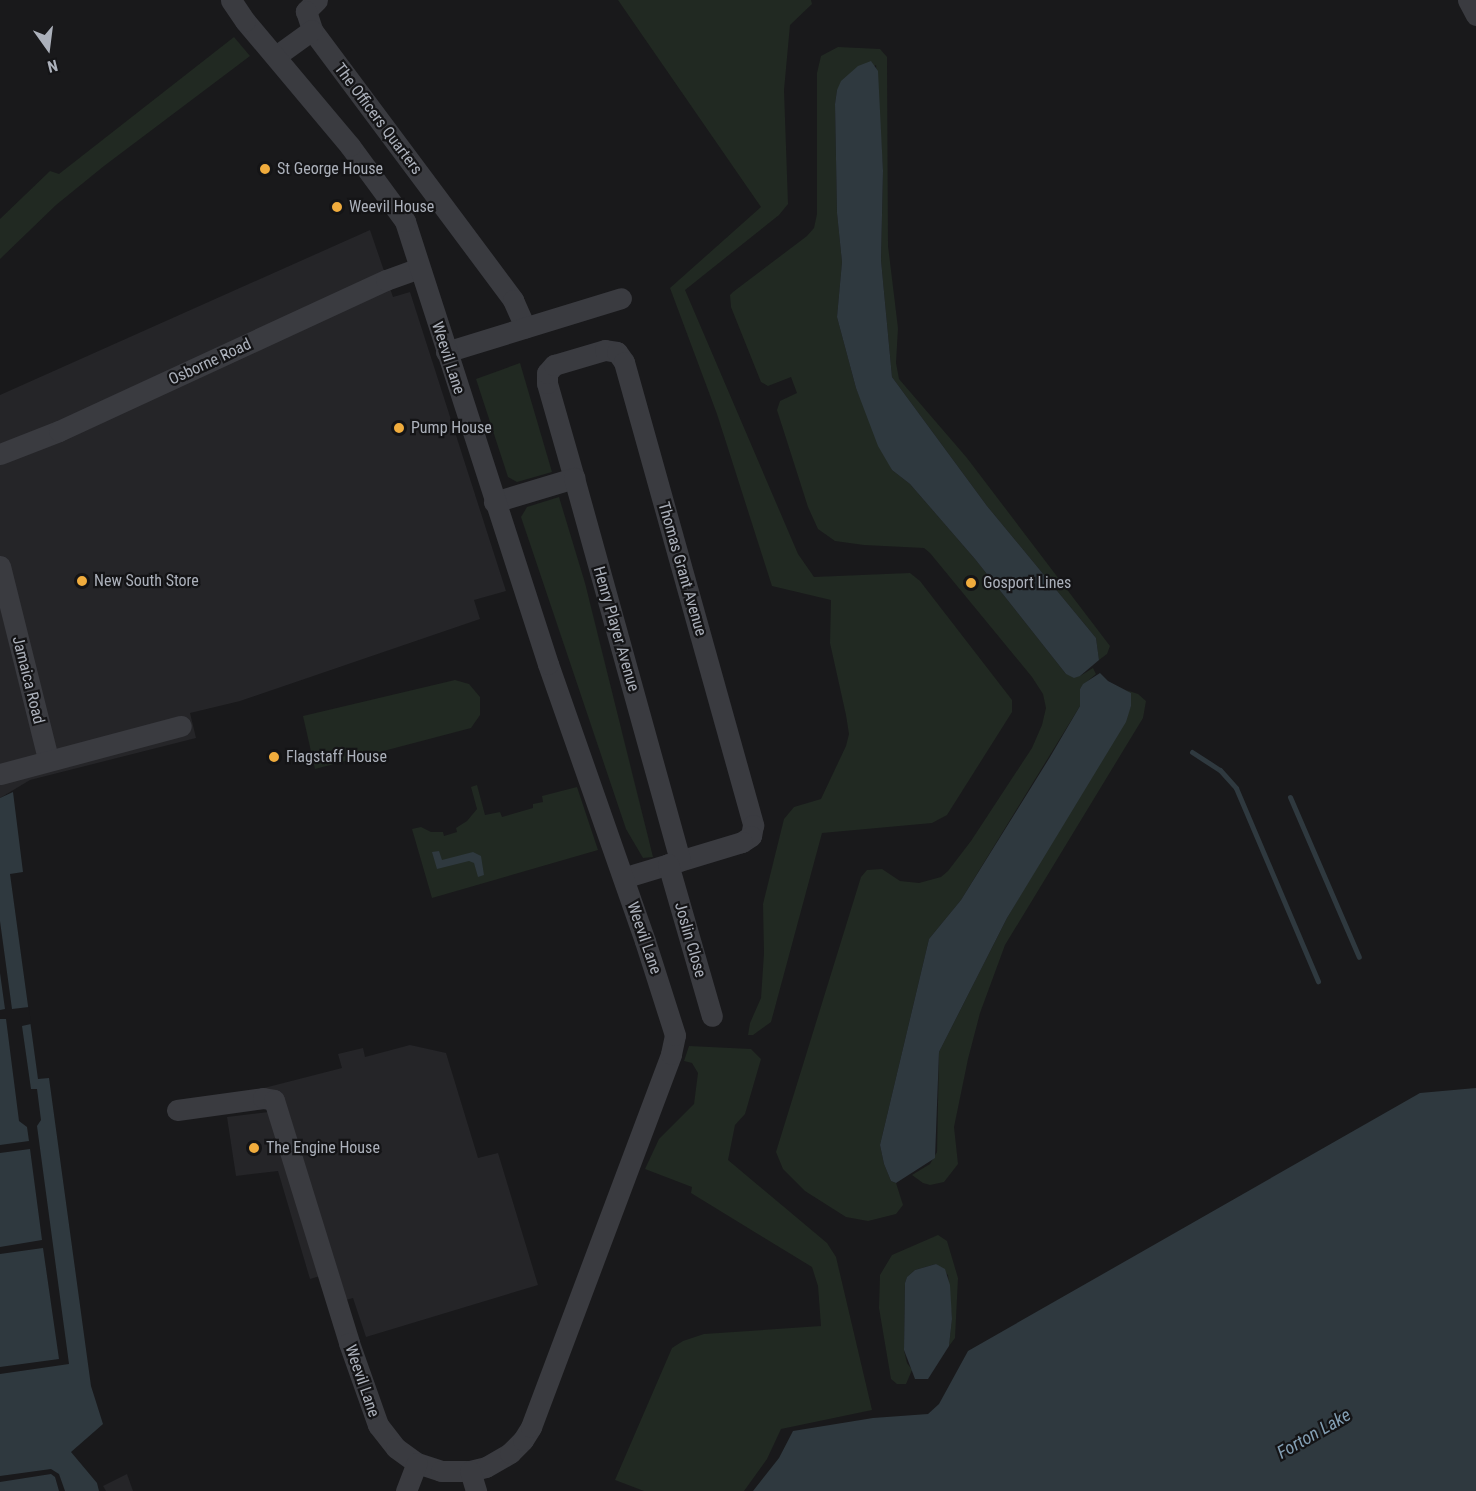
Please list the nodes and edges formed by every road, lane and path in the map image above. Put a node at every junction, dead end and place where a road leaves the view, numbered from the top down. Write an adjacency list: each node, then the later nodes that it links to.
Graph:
1 (231, 0): 6 (street, Weevil Lane)
2 (317, 0): 5 (street)
3 (1468, 0): 4 (street)
4 (1476, 15)
5 (312, 30): 6 (street); 9 (street, The Officers Quarters)
6 (276, 56): 7 (street, Weevil Lane)
7 (419, 268): 10 (street, Weevil Lane); 11 (street, Osborne Road)
8 (621, 298): 9 (street)
9 (525, 327): 10 (street)
10 (446, 352): 13 (street, Weevil Lane)
11 (0, 454)
12 (574, 478): 13 (street); 18 (street, Henry Player Avenue); 18 (street, Thomas Grant Avenue)
13 (494, 502): 19 (street, Weevil Lane)
14 (0, 566): 16 (street, Jamaica Road)
15 (181, 726): 16 (street)
16 (48, 759): 17 (street)
17 (0, 774)
18 (674, 862): 19 (street, Thomas Grant Avenue); 20 (street, Joslin Close)
19 (623, 878): 23 (street, Weevil Lane)
20 (712, 1016)
21 (177, 1110): 22 (street, Weevil Lane)
22 (417, 1463): 23 (street, Weevil Lane); 24 (street)
23 (473, 1481)
24 (406, 1491)

